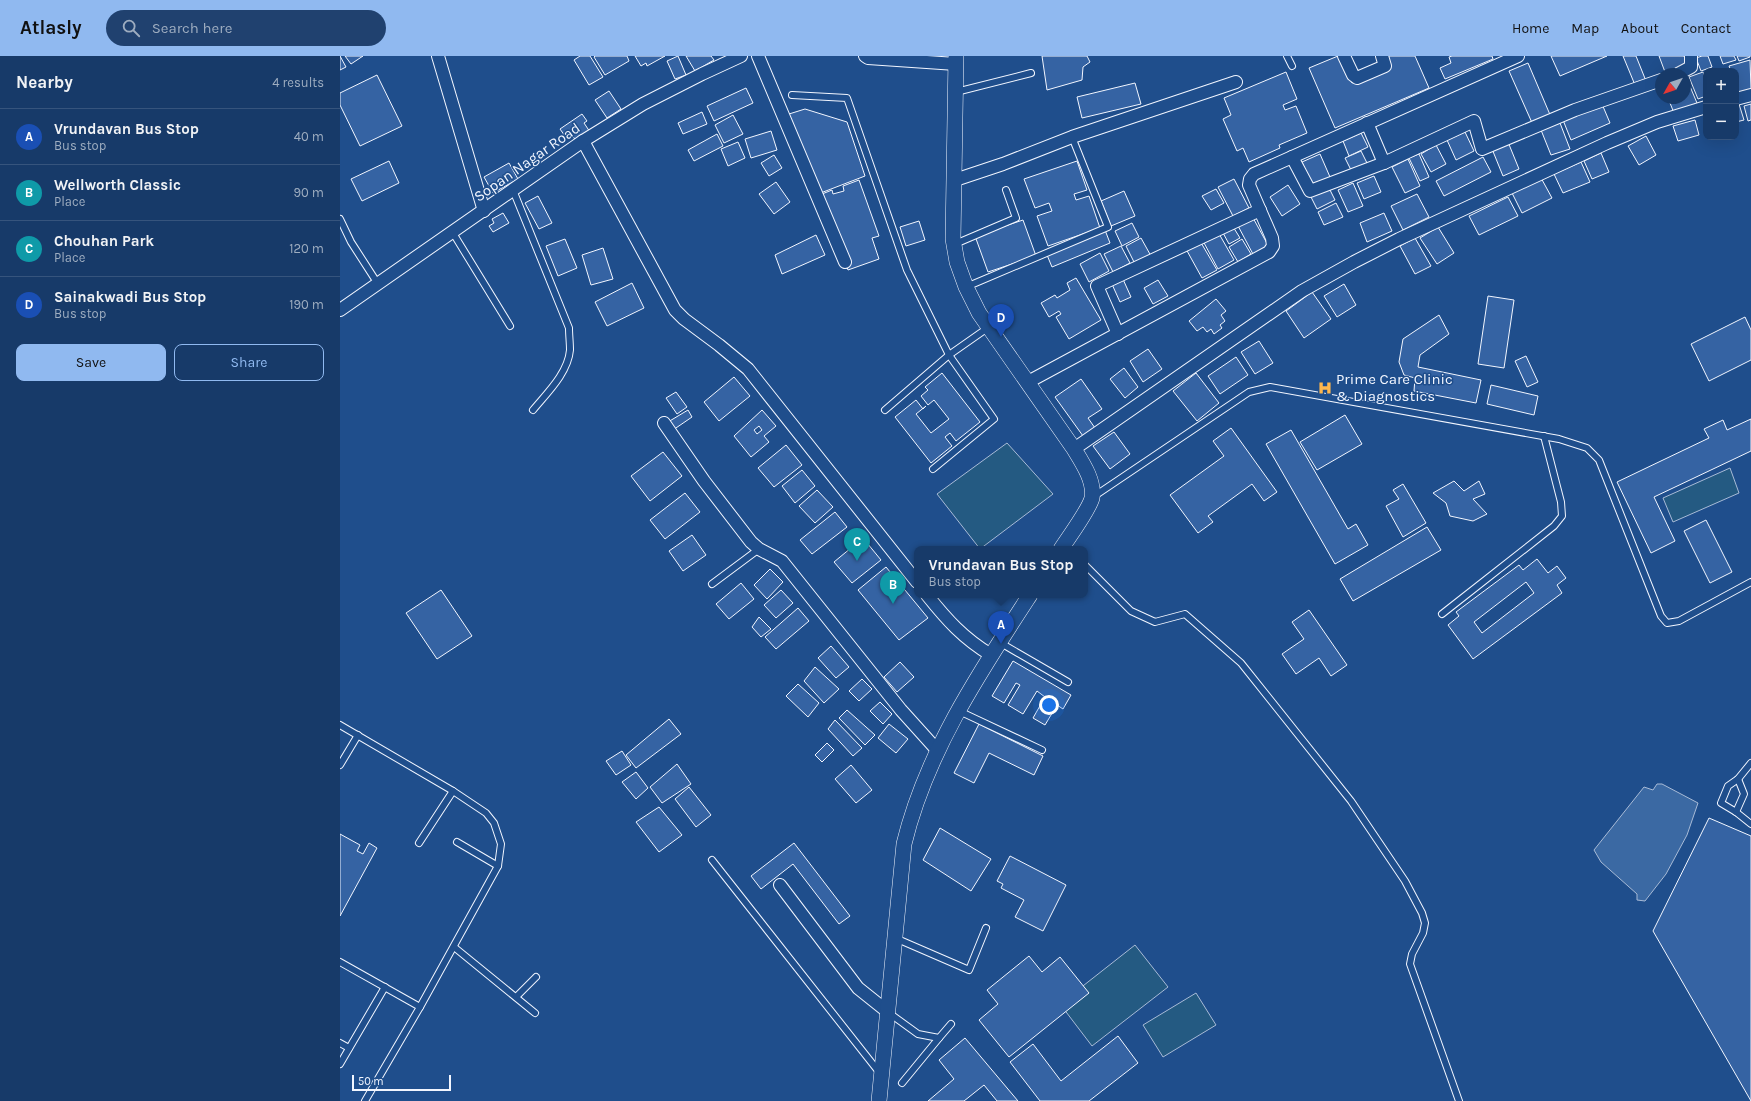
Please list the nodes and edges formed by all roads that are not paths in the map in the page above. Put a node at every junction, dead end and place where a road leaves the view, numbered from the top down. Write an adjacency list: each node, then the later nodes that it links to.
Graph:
1 (438, 56): 30 (street)
2 (741, 56): 23 (street, Sopan Nagar Road)
3 (758, 56): 34 (street)
4 (865, 56): 10 (street)
5 (1287, 56): 11 (lane)
6 (1344, 56): 7 (street)
7 (1382, 56)
8 (1518, 56): 21 (street)
9 (1693, 57): 12 (street)
10 (956, 60): 16 (street)
11 (1292, 66)
12 (1689, 68)
13 (1031, 73): 16 (lane)
14 (1236, 82): 22 (street)
15 (1655, 82): 25 (street)
16 (956, 92): 26 (street)
17 (792, 95): 41 (lane)
18 (1751, 95): 19 (street)
19 (1739, 98)
20 (1703, 108): 47 (street)
21 (1367, 123): 24 (street); 25 (street)
22 (1072, 137): 26 (street); 36 (lane)
23 (583, 141): 27 (street, Sopan Nagar Road); 53 (street)
24 (1292, 157): 25 (street); 29 (street)
25 (1384, 163)
26 (954, 180): 33 (street)
27 (513, 190): 30 (street, Sopan Nagar Road); 43 (lane)
28 (1006, 190): 33 (lane)
29 (1260, 210): 40 (street); 40 (street)
30 (484, 211): 32 (street, Sopan Nagar Road)
31 (340, 218): 35 (lane)
32 (453, 232): 35 (street, Sopan Nagar Road); 38 (lane)
33 (955, 244): 36 (street)
34 (845, 262)
35 (378, 284): 37 (street, Sopan Nagar Road)
36 (966, 287): 39 (street)
37 (340, 310)
38 (510, 326)
39 (989, 327): 41 (lane); 42 (street)
40 (1118, 334): 42 (street)
41 (949, 355): 44 (lane); 48 (lane)
42 (1028, 382): 47 (street)
43 (533, 410)
44 (885, 410)
45 (664, 423): 51 (street)
46 (1544, 436): 49 (lane); 54 (lane); 58 (lane)
47 (1074, 448): 49 (street)
48 (933, 469)
49 (1092, 498): 50 (street)
50 (1066, 546)
51 (759, 549): 55 (lane); 65 (street)
52 (1088, 568): 97 (lane)
53 (914, 578)
54 (1751, 582)
55 (712, 584)
56 (929, 598): 60 (street)
57 (1028, 598): 59 (street)
58 (1442, 614)
59 (999, 642): 60 (street); 61 (lane)
60 (991, 656): 62 (street)
61 (1068, 682)
62 (959, 711): 65 (street); 66 (lane)
63 (340, 725): 64 (lane)
64 (358, 735): 68 (lane); 70 (lane)
65 (937, 750): 79 (street)
66 (1042, 750)
67 (1751, 763): 69 (lane)
68 (340, 765)
69 (1738, 779): 71 (lane); 71 (lane)
70 (453, 791): 74 (lane); 76 (lane)
71 (1736, 812): 72 (lane)
72 (1751, 824)
73 (457, 842): 76 (lane)
74 (419, 843)
75 (712, 860): 93 (lane)
76 (498, 866): 80 (lane)
77 (780, 885): 86 (street)
78 (986, 928): 79 (lane)
79 (895, 938): 86 (street)
80 (454, 948): 84 (lane); 85 (lane)
81 (340, 962): 83 (lane)
82 (536, 977): 84 (lane)
83 (385, 987): 85 (lane); 91 (lane)
84 (516, 997): 87 (lane)
85 (420, 1007): 95 (lane)
86 (888, 1012): 89 (lane); 93 (street)
87 (535, 1013)
88 (951, 1024): 89 (lane)
89 (939, 1038): 94 (lane)
90 (340, 1043): 91 (lane)
91 (349, 1048): 92 (lane)
92 (340, 1064)
93 (881, 1075): 96 (street)
94 (902, 1083)
95 (365, 1101)
96 (878, 1101)
97 (1459, 1101)

